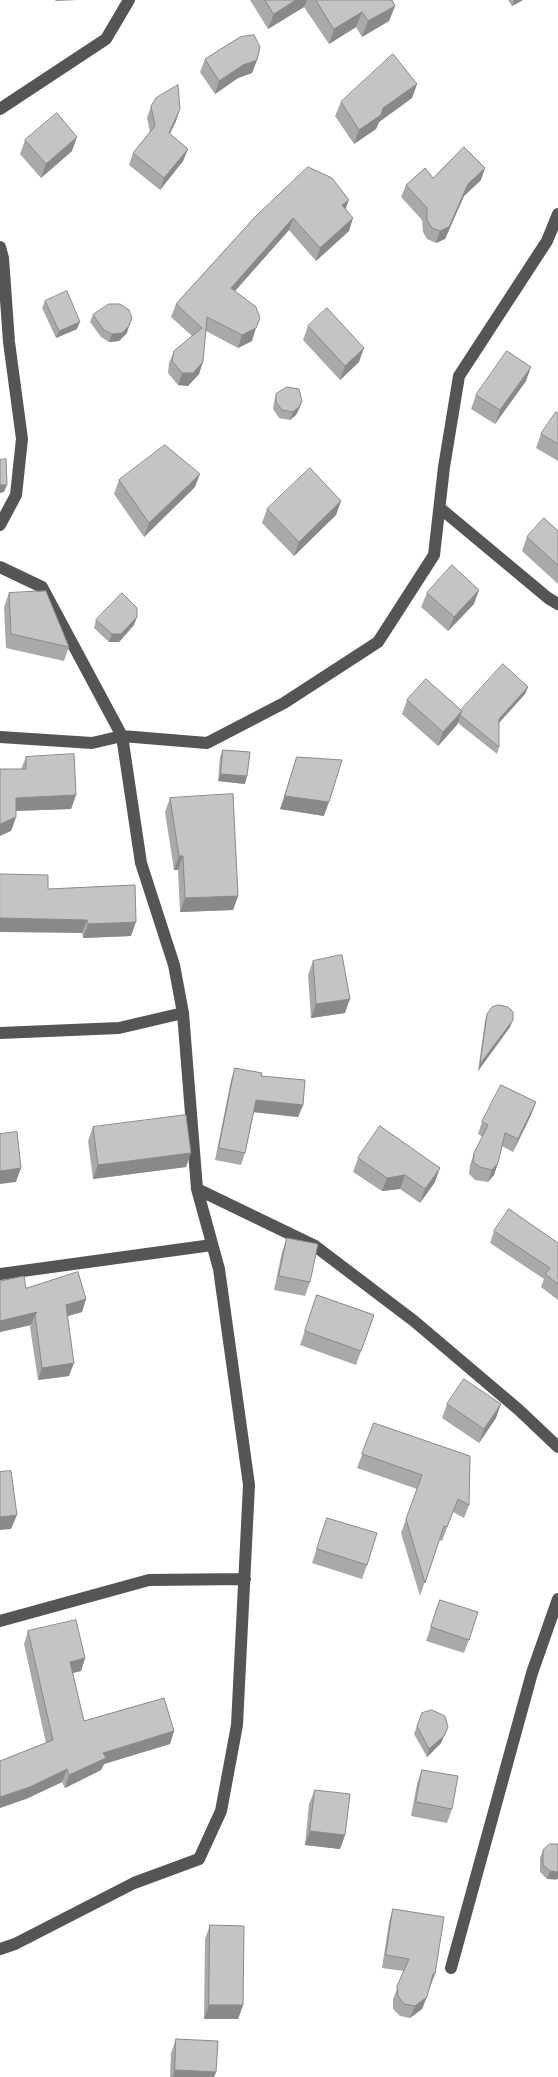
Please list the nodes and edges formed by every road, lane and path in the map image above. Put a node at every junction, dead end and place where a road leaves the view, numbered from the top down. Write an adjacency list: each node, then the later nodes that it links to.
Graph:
1 (129, 0): 2 (street)
2 (0, 109)
3 (558, 214): 5 (street)
4 (0, 247): 6 (street)
5 (440, 508): 8 (street); 9 (street)
6 (0, 525)
7 (0, 567): 9 (street)
8 (558, 604)
9 (122, 736): 10 (street); 11 (street)
10 (0, 737)
11 (183, 1013): 12 (street); 13 (street)
12 (0, 1033)
13 (198, 1190): 14 (street); 16 (street)
14 (212, 1245): 15 (street); 17 (street)
15 (0, 1274)
16 (558, 1447)
17 (245, 1579): 19 (street); 20 (street)
18 (558, 1599): 21 (street)
19 (0, 1621)
20 (0, 1949)
21 (451, 1968)

